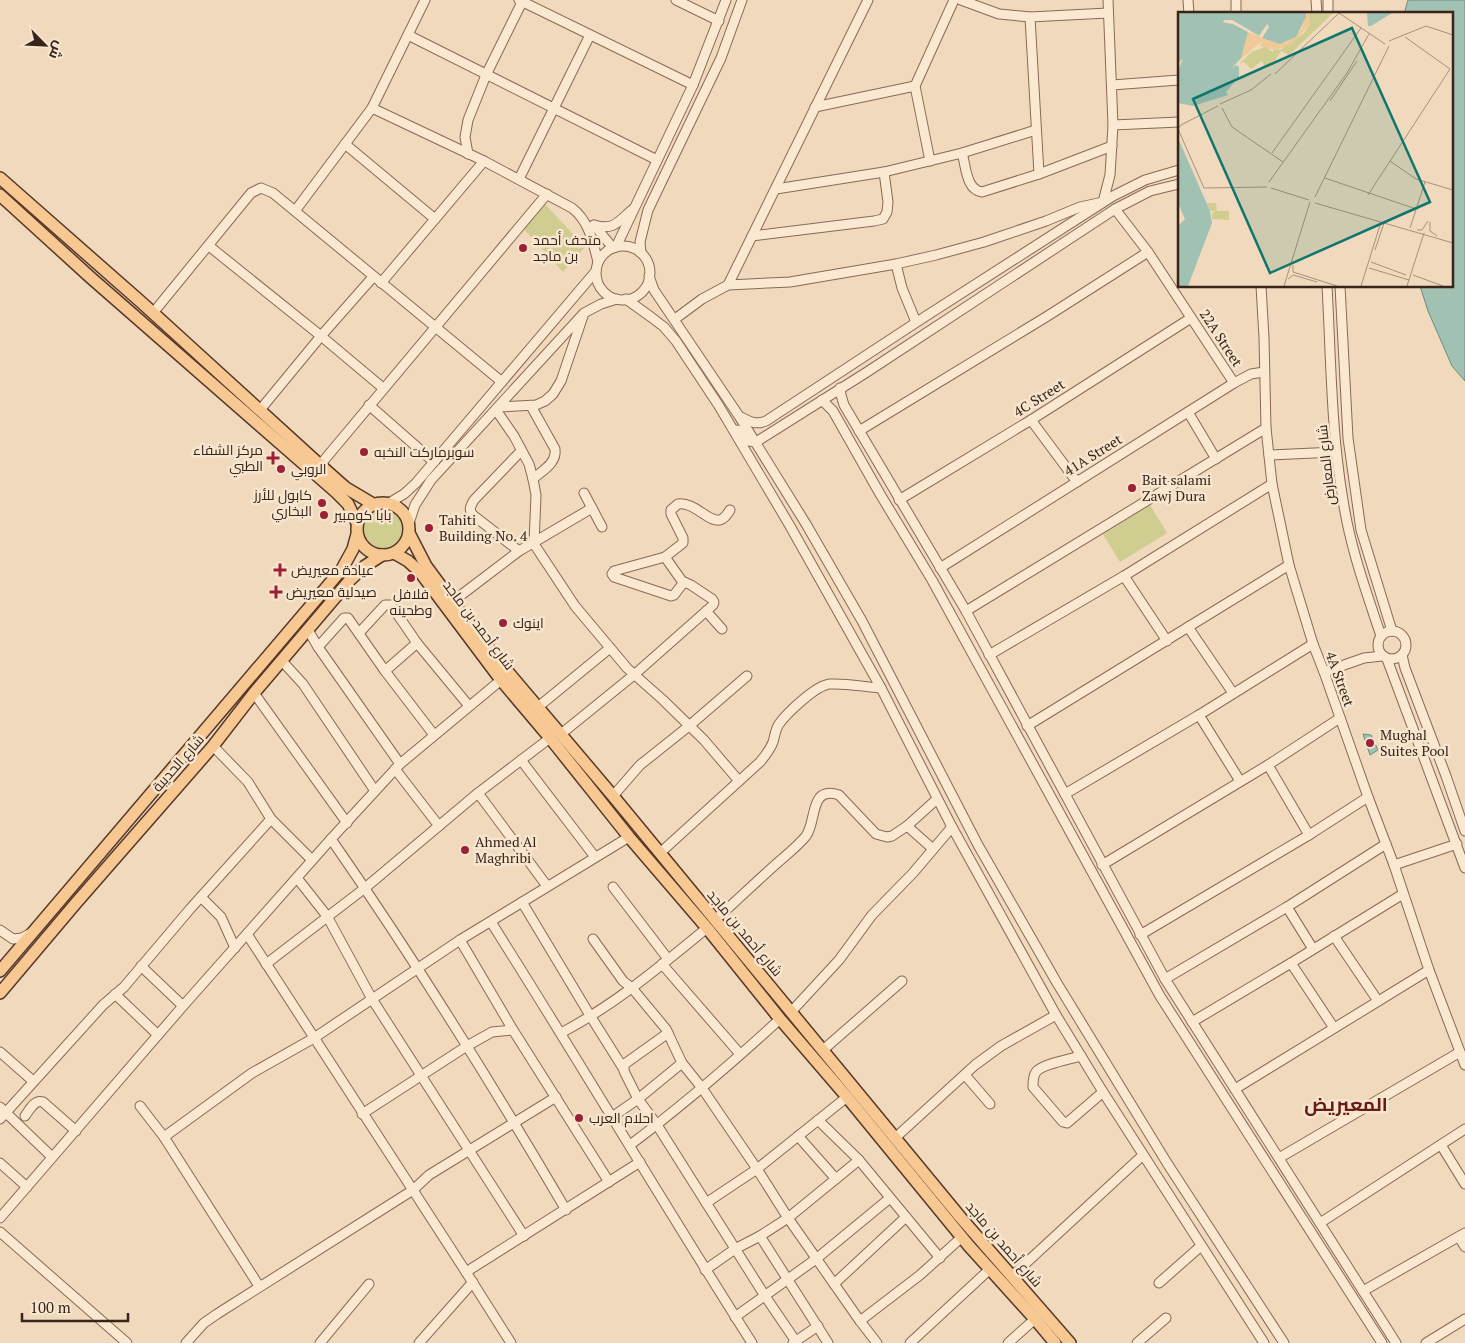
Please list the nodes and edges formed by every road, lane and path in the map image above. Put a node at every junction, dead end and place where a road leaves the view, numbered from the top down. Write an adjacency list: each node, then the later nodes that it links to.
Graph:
1 (424, 0): 13 (street)
2 (676, 0): 12 (street)
3 (726, 0): 12 (street)
4 (742, 0): 55 (street)
5 (868, 0): 20 (street)
6 (954, 0): 19 (street)
7 (961, 0): 11 (street)
8 (1108, 0): 10 (street)
9 (521, 1): 14 (street); 15 (street)
10 (1108, 13): 11 (street); 17 (street)
11 (1030, 17): 25 (street)
12 (719, 21): 18 (street)
13 (408, 35): 15 (street); 21 (street)
14 (590, 35): 18 (street); 22 (street)
15 (486, 75): 22 (street); 29 (street)
16 (1178, 80): 17 (street)
17 (1112, 84): 24 (street)
18 (693, 85): 30 (street)
19 (914, 86): 20 (street); 31 (street)
20 (815, 107): 41 (street)
21 (372, 108): 26 (street); 29 (street)
22 (554, 108): 30 (street); 38 (street)
23 (1178, 122): 24 (street)
24 (1113, 125): 27 (street)
25 (1036, 130): 28 (street); 35 (street)
26 (345, 144): 47 (street); 48 (street)
27 (1112, 146): 35 (street); 36 (street)
28 (962, 152): 31 (street); 35 (street)
29 (468, 154): 32 (street)
30 (657, 160): 45 (street)
31 (930, 161): 34 (street)
32 (484, 162): 38 (street); 48 (street)
33 (1178, 170): 40 (street)
34 (884, 172): 41 (street); 51 (street)
35 (1038, 174)
36 (1110, 175): 40 (street); 44 (street)
37 (0, 178): 66 (main road)
38 (519, 179): 42 (street)
39 (1178, 184): 46 (street)
40 (1129, 187): 44 (street)
41 (776, 189): 51 (street)
42 (547, 194): 49 (street); 71 (street)
43 (0, 195): 112 (main road)
44 (1103, 202): 56 (street); 70 (street)
45 (634, 208): 50 (street); 53 (street)
46 (1115, 209): 54 (street, 22A Street); 73 (street)
47 (295, 211): 52 (street); 59 (street)
48 (435, 219): 60 (street)
49 (584, 219): 50 (street); 57 (street)
50 (594, 225): 53 (street)
51 (752, 236): 61 (street)
52 (209, 246): 66 (street); 72 (street)
53 (615, 247): 55 (street); 57 (street)
54 (1148, 252): 68 (street, 22A Street); 92 (street)
55 (641, 253): 58 (street)
56 (896, 264): 61 (street); 70 (street)
57 (597, 267): 65 (street); 75 (street)
58 (649, 276): 65 (street); 69 (street)
59 (373, 277): 60 (street); 72 (street)
60 (381, 283): 71 (street)
61 (728, 285): 69 (street)
62 (1261, 288): 74 (street, 4A Street)
63 (1327, 288): 95 (street, شارع المعارض)
64 (1340, 288): 128 (street, شارع المعارض)
65 (621, 299): 67 (street); 83 (street)
66 (153, 313): 85 (main road)
67 (584, 313): 82 (street); 84 (street)
68 (1191, 318): 76 (street, 22A Street); 88 (street, 4C Street)
69 (675, 319): 87 (street)
70 (920, 320): 73 (street); 79 (street)
71 (436, 327): 75 (street); 77 (street)
72 (321, 336): 77 (street); 85 (street)
73 (867, 372): 78 (street)
74 (1264, 372): 76 (street, 41A Street); 90 (street, 4A Street)
75 (502, 382): 99 (street)
76 (1234, 383): 86 (street, 41A Street)
77 (383, 388): 81 (street)
78 (840, 388): 80 (street); 92 (street)
79 (815, 390): 87 (street); 89 (street)
80 (822, 400): 89 (street); 91 (street)
81 (369, 405): 99 (street); 100 (street)
82 (531, 406): 84 (street); 101 (street)
83 (719, 406): 93 (street); 146 (street)
84 (497, 408): 94 (street); 111 (street)
85 (260, 410): 100 (main road)
86 (1188, 412): 98 (street); 102 (street, 41A Street)
87 (739, 416): 93 (street)
88 (1031, 420): 102 (street); 105 (street, 4C Street)
89 (789, 421): 93 (street)
90 (1266, 428): 97 (street, 4A Street); 98 (street)
91 (843, 429): 96 (street); 333 (street)
92 (859, 431): 96 (street)
93 (756, 442): 332 (street)
94 (522, 451): 101 (street); 114 (street)
95 (1336, 452): 97 (street); 130 (street, شارع المعارض)
96 (873, 455): 105 (street)
97 (1269, 455): 103 (street, 4A Street)
98 (1216, 459): 124 (street)
99 (434, 462): 106 (street)
100 (320, 465): 107 (main road)
101 (533, 478): 113 (street)
102 (1076, 482): 119 (street, 41A Street)
103 (1272, 484): 118 (street, 4A Street); 120 (street)
104 (584, 493): 108 (street)
105 (899, 500): 119 (street)
106 (389, 503): 107 (main road); 111 (main road)
107 (372, 504): 112 (main road)
108 (592, 508): 110 (street); 113 (street)
109 (730, 510): 117 (street)
110 (602, 527)
111 (409, 528): 115 (main road); 122 (main road, شارع أحمد بن ماجد)
112 (357, 529): 116 (main road); 200 (main road, شارع الحديبة)
113 (534, 544): 114 (street); 135 (street)
114 (519, 551): 122 (street)
115 (394, 553): 116 (main road); 145 (main road, شارع أحمد بن ماجد)
116 (382, 555): 127 (main road, شارع الحديبة)
117 (665, 557): 121 (street); 121 (street)
118 (1289, 565): 125 (street); 133 (street, 4A Street)
119 (940, 568): 124 (street)
120 (1124, 576): 131 (street); 136 (street)
121 (684, 582): 123 (street)
122 (452, 602): 150 (main road, شارع أحمد بن ماجد)
123 (706, 611): 126 (street); 143 (street)
124 (966, 611): 136 (street)
125 (1188, 627): 131 (street); 148 (street)
126 (722, 629)
127 (308, 630): 134 (street); 140 (main road, شارع الحديبة)
128 (1392, 631): 130 (street); 137 (street)
129 (359, 634): 132 (street); 134 (street); 141 (street)
130 (1379, 639): 138 (street); 139 (street)
131 (1167, 641): 154 (street)
132 (417, 643): 141 (street); 149 (street)
133 (1313, 644): 142 (street, 4A Street); 148 (street)
134 (318, 647): 161 (street)
135 (610, 648): 143 (street); 150 (street)
136 (989, 655): 154 (street)
137 (1402, 656): 139 (street); 175 (street)
138 (1364, 658): 139 (street); 142 (street)
139 (1385, 658): 180 (street)
140 (282, 661): 147 (main road, شارع الحديبة); 164 (street)
141 (385, 671): 156 (street)
142 (1324, 672): 152 (street, 4A Street)
143 (635, 674): 153 (street); 155 (street)
144 (748, 676): 153 (street)
145 (501, 680): 149 (street); 157 (main road, شارع أحمد بن ماجد)
146 (880, 688): 162 (street); 169 (street)
147 (254, 693): 158 (main road, شارع الحديبة); 171 (street)
148 (1233, 693): 151 (street)
149 (468, 706): 156 (street)
150 (538, 707): 155 (main road, شارع أحمد بن ماجد)
151 (1198, 716): 163 (street); 166 (street)
152 (1340, 718): 160 (street); 168 (street, 4A Street)
153 (689, 726): 162 (street); 167 (street)
154 (1026, 726): 166 (street)
155 (561, 734): 167 (main road, شارع أحمد بن ماجد)
156 (434, 735): 161 (street)
157 (550, 738): 159 (street); 177 (main road, شارع أحمد بن ماجد)
158 (213, 746): 170 (street); 219 (main road, شارع الحديبة)
159 (521, 760): 165 (street); 183 (street)
160 (1268, 765): 163 (street); 176 (street)
161 (398, 766): 164 (street); 172 (street)
162 (739, 781): 182 (street)
163 (1240, 781): 185 (street)
164 (374, 791): 171 (street)
165 (478, 793): 172 (street); 189 (street)
166 (1065, 794): 185 (street)
167 (613, 796): 182 (main road, شارع أحمد بن ماجد)
168 (1368, 797): 176 (street); 179 (street, 4A Street)
169 (937, 799): 173 (street); 174 (street)
170 (271, 819): 184 (street); 193 (street)
171 (347, 823): 178 (street)
172 (439, 826): 191 (street)
173 (907, 826): 181 (street); 198 (street)
174 (952, 827): 181 (street); 225 (street)
175 (1465, 831)
176 (1309, 835): 202 (street)
177 (628, 837): 183 (street); 198 (main road, شارع أحمد بن ماجد)
178 (331, 839): 184 (street); 191 (street)
179 (1386, 844): 186 (street, 4A Street); 195 (street)
180 (1457, 844): 186 (street); 187 (street)
181 (933, 849): 224 (street)
182 (660, 853): 198 (main road, شارع أحمد بن ماجد)
183 (594, 857): 189 (street)
184 (312, 860): 188 (street)
185 (1102, 865): 202 (street)
186 (1394, 865): 192 (street, 4A Street)
187 (1465, 868)
188 (297, 878): 196 (street); 201 (street)
189 (547, 886): 194 (street)
190 (613, 887): 209 (street)
191 (365, 888): 196 (street); 214 (street)
192 (1403, 894): 203 (street); 215 (street, 4A Street)
193 (201, 897): 207 (street); 213 (street)
194 (522, 902): 197 (street); 226 (street)
195 (1287, 907): 208 (street); 216 (street)
196 (327, 916): 211 (street); 221 (street)
197 (491, 922): 204 (street); 232 (street)
198 (711, 924): 209 (street); 224 (main road, شارع أحمد بن ماجد); 227 (main road, شارع أحمد بن ماجد)
199 (0, 931): 200 (street); 206 (street)
200 (33, 932): 212 (main road, شارع الحديبة)
201 (246, 934): 207 (street); 211 (street)
202 (1140, 935): 216 (street)
203 (1334, 936): 208 (street); 222 (street)
204 (460, 940): 214 (street); 230 (street)
205 (593, 940): 218 (street)
206 (1, 943)
207 (235, 948): 223 (street)
208 (1313, 949): 210 (street)
209 (665, 962): 218 (street); 239 (street)
210 (1291, 963): 228 (street); 229 (street)
211 (266, 964): 234 (street)
212 (1, 966)
213 (141, 966): 220 (street); 223 (street)
214 (418, 968): 221 (street); 235 (street)
215 (1429, 970): 222 (street); 238 (street, 4A Street)
216 (1165, 979): 228 (street)
217 (902, 981): 236 (street)
218 (632, 988): 226 (street); 231 (street)
219 (0, 993)
220 (115, 994): 233 (street); 246 (street)
221 (372, 999): 234 (street); 245 (street)
222 (1378, 1001): 229 (street)
223 (183, 1006): 233 (street)
224 (791, 1012): 236 (main road, شارع أحمد بن ماجد)
225 (1056, 1015): 240 (street); 244 (street)
226 (591, 1017): 232 (street); 243 (street)
227 (780, 1019): 239 (street); 251 (main road, شارع أحمد بن ماجد)
228 (1192, 1022): 248 (street)
229 (1334, 1028): 248 (street)
230 (513, 1030): 235 (street); 250 (street)
231 (668, 1033): 241 (street); 243 (street)
232 (561, 1034): 258 (street)
233 (158, 1035): 263 (street)
234 (314, 1038): 256 (street); 265 (street)
235 (467, 1046): 245 (street); 260 (street)
236 (823, 1050): 266 (main road, شارع أحمد بن ماجد)
237 (0, 1052): 246 (street)
238 (1460, 1052): 242 (street, 4A Street); 272 (street)
239 (740, 1054): 247 (street)
240 (1081, 1056): 249 (street); 249 (street)
241 (682, 1063): 247 (street); 252 (street)
242 (1465, 1064)
243 (623, 1068): 252 (street)
244 (966, 1075): 253 (street); 266 (street)
245 (421, 1076): 256 (street); 269 (street)
246 (34, 1081): 255 (street)
247 (702, 1088): 261 (street); 276 (street)
248 (1235, 1089): 272 (street)
249 (1103, 1092): 270 (street)
250 (556, 1096): 260 (street); 278 (street)
251 (847, 1097): 259 (street); 293 (main road, شارع أحمد بن ماجد)
252 (638, 1099): 258 (street); 261 (street)
253 (990, 1104)
254 (140, 1106): 265 (street)
255 (2, 1113): 271 (street)
256 (362, 1114): 281 (street)
257 (25, 1116): 263 (street)
258 (612, 1117): 267 (street)
259 (818, 1120): 264 (street); 273 (street)
260 (514, 1122): 269 (street); 284 (street)
261 (657, 1125): 267 (street); 283 (street)
262 (1465, 1129): 268 (street)
263 (76, 1131): 271 (street)
264 (798, 1136): 276 (street); 277 (street)
265 (164, 1137): 308 (street)
266 (895, 1138): 302 (main road, شارع أحمد بن ماجد)
267 (630, 1145): 274 (street)
268 (1441, 1145): 279 (street); 288 (street)
269 (469, 1150): 281 (street); 291 (street)
270 (1143, 1155): 294 (street); 302 (street)
271 (52, 1158): 280 (street)
272 (1279, 1158): 288 (street)
273 (859, 1160): 277 (street); 282 (street)
274 (640, 1162): 278 (street); 300 (street)
275 (0, 1163): 280 (street)
276 (757, 1168): 283 (street); 287 (street)
277 (836, 1179): 287 (street)
278 (609, 1182): 284 (street)
279 (1465, 1184)
280 (27, 1187): 286 (street)
281 (413, 1190): 301 (street); 308 (street)
282 (890, 1198): 285 (street); 298 (street)
283 (706, 1203): 296 (street)
284 (566, 1210): 291 (street)
285 (906, 1217): 297 (street); 307 (street)
286 (0, 1218)
287 (788, 1218): 292 (street); 298 (street)
288 (1320, 1223): 309 (street)
289 (0, 1232): 319 (street)
290 (1462, 1235): 295 (street); 309 (street)
291 (524, 1236): 301 (street)
292 (760, 1236): 296 (street); 303 (street)
293 (962, 1237): 297 (street); 299 (main road, شارع أحمد بن ماجد)
294 (1201, 1246): 305 (street); 331 (street)
295 (1465, 1247)
296 (735, 1249): 300 (street); 310 (street)
297 (940, 1258): 315 (street)
298 (816, 1259): 303 (street); 307 (street)
299 (990, 1269): 313 (main road, شارع أحمد بن ماجد); 326 (street)
300 (705, 1270): 311 (street)
301 (466, 1272): 304 (street)
302 (1012, 1276): 329 (main road, شارع أحمد بن ماجد)
303 (788, 1279): 310 (street); 316 (street)
304 (473, 1282): 321 (street); 322 (street)
305 (1159, 1283)
306 (369, 1284): 320 (street)
307 (834, 1284): 315 (street)
308 (259, 1286): 317 (street)
309 (1363, 1291): 334 (street)
310 (765, 1296): 311 (street); 318 (street)
311 (735, 1317): 323 (street)
312 (1166, 1318): 330 (street)
313 (1035, 1319): 327 (street); 328 (main road, شارع أحمد بن ماجد)
314 (1465, 1319): 335 (street)
315 (860, 1321): 325 (street)
316 (818, 1326): 318 (street); 324 (street)
317 (191, 1341)
318 (795, 1342)
319 (127, 1343)
320 (320, 1343)
321 (419, 1343)
322 (511, 1343)
323 (752, 1343)
324 (828, 1343)
325 (877, 1343)
326 (910, 1343)
327 (1008, 1343)
328 (1055, 1343)
329 (1070, 1343)
330 (1137, 1343)
331 (1264, 1343)
332 (1284, 1343)
333 (1382, 1343)
334 (1396, 1343)
335 (1426, 1343)

